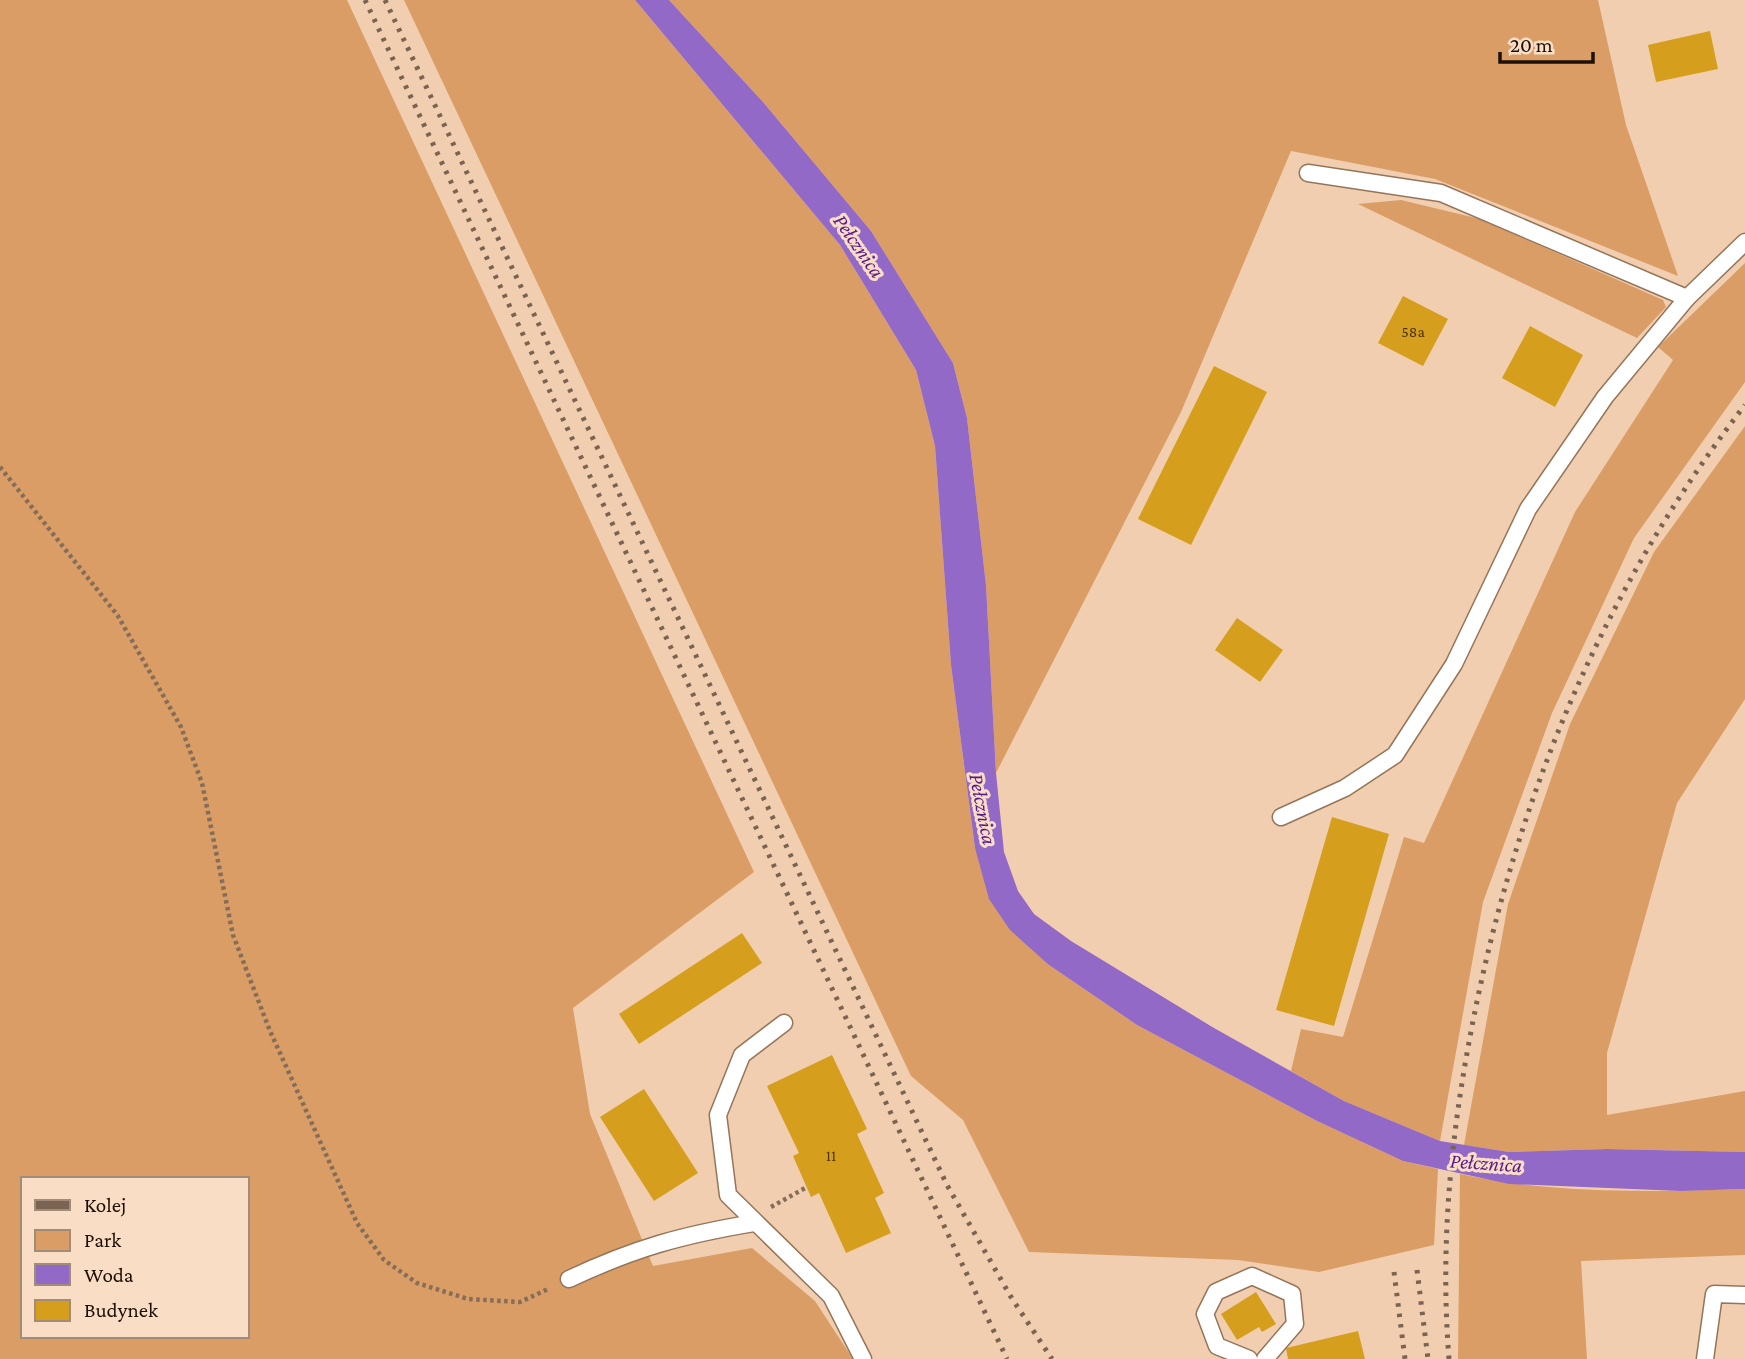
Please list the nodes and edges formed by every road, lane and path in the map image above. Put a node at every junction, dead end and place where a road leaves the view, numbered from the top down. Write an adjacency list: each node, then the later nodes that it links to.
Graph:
1 (1308, 173): 3 (lane)
2 (1745, 242): 3 (lane)
3 (1687, 298): 5 (lane)
4 (0, 467): 10 (path)
5 (1281, 817)
6 (784, 1023): 9 (lane)
7 (807, 1187): 8 (path)
8 (766, 1209)
9 (754, 1223): 10 (lane); 12 (lane)
10 (569, 1279)
11 (1745, 1294): 15 (lane)
12 (863, 1359)
13 (1249, 1359): 14 (lane)
14 (1265, 1359)
15 (1705, 1359)

